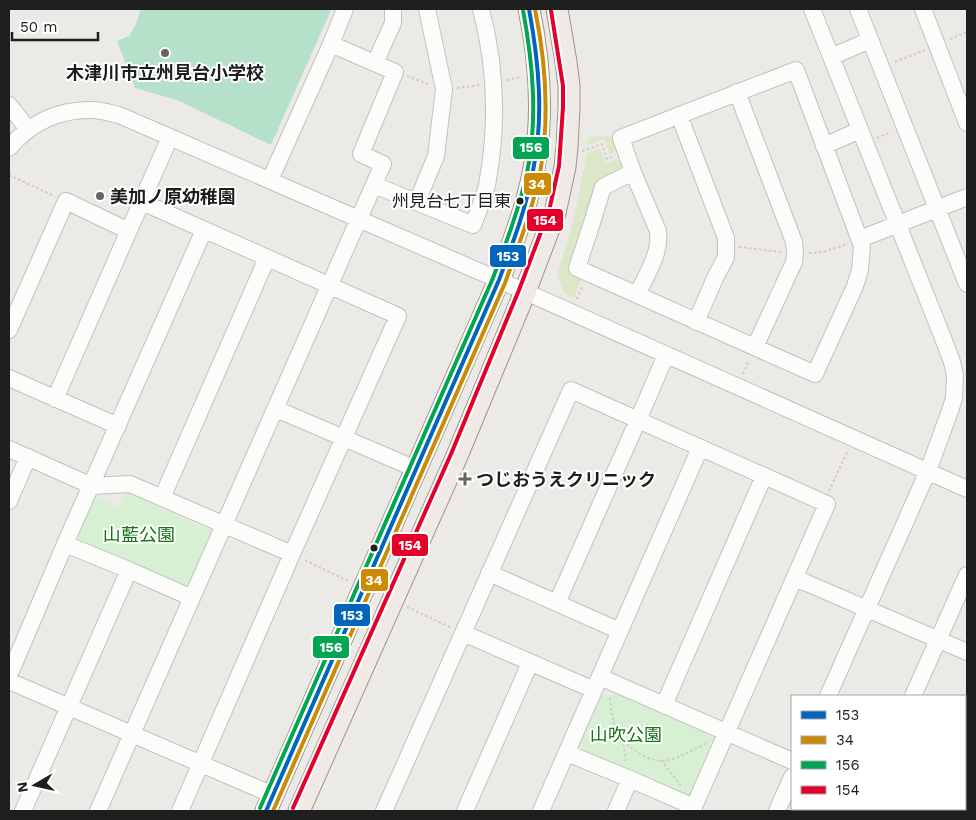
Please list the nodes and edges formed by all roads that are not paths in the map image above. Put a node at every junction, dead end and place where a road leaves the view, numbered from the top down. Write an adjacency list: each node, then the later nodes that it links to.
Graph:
1 (345, 9): 11 (street)
2 (393, 9): 13 (street)
3 (427, 9): 28 (street)
4 (481, 9): 28 (street)
5 (529, 9): 36 (main road)
6 (557, 9): 39 (main road)
7 (812, 9): 12 (street)
8 (858, 9): 10 (street)
9 (923, 9): 17 (street)
10 (870, 40): 12 (street); 29 (street)
11 (331, 44): 13 (street); 24 (street)
12 (831, 57): 19 (street)
13 (375, 63): 25 (street)
14 (737, 92): 16 (street); 21 (street); 43 (street)
15 (9, 105): 18 (street)
16 (679, 115): 23 (street); 41 (street)
17 (967, 123)
18 (28, 129): 20 (street); 22 (street)
19 (866, 135): 21 (street); 31 (street)
20 (170, 137): 24 (street); 27 (street)
21 (824, 146): 34 (street)
22 (9, 148)
23 (633, 172): 40 (street); 40 (street)
24 (270, 180): 30 (street)
25 (374, 185): 28 (street); 30 (street)
26 (967, 197): 29 (street)
27 (142, 202): 32 (street); 33 (street)
28 (417, 202)
29 (937, 208): 31 (street); 37 (street)
30 (359, 220): 36 (street); 38 (street)
31 (897, 224): 34 (street); 55 (street)
32 (204, 230): 35 (street); 49 (street)
33 (129, 231): 42 (street); 46 (street)
34 (860, 239): 43 (street)
35 (267, 258): 38 (street); 59 (street)
36 (499, 280): 39 (street); 54 (main road)
37 (967, 284)
38 (330, 286): 47 (street); 50 (street)
39 (525, 292): 44 (street); 92 (main road)
40 (637, 295): 41 (street)
41 (696, 322): 43 (street)
42 (9, 330)
43 (755, 348)
44 (666, 355): 48 (street); 55 (street)
45 (9, 378): 46 (street)
46 (55, 398): 49 (street)
47 (276, 409): 50 (street); 61 (street)
48 (638, 420): 51 (street); 65 (street); 69 (street)
49 (118, 426): 57 (street)
50 (344, 438): 54 (street); 63 (street)
51 (700, 448): 56 (street); 71 (street)
52 (9, 449): 53 (street)
53 (28, 457): 57 (street); 60 (street)
54 (416, 469): 90 (main road)
55 (928, 471): 58 (street); 70 (street)
56 (764, 476): 67 (street); 81 (street)
57 (92, 486): 59 (street); 62 (street)
58 (967, 489)
59 (162, 498): 61 (street)
60 (9, 501)
61 (225, 525): 63 (street); 68 (street)
62 (66, 544): 64 (street); 76 (street)
63 (292, 554): 87 (street)
64 (129, 570): 68 (street); 82 (street)
65 (489, 573): 69 (street); 72 (street)
66 (967, 575): 73 (street)
67 (794, 578): 70 (street); 83 (street)
68 (192, 598): 84 (street)
69 (557, 603): 71 (street)
70 (867, 608): 73 (street); 79 (street)
71 (620, 631): 78 (street)
72 (463, 633): 75 (street); 96 (street)
73 (939, 640): 74 (street); 80 (street)
74 (967, 652)
75 (530, 663): 78 (street); 97 (street)
76 (9, 676)
77 (9, 680): 82 (street)
78 (602, 683): 81 (street); 85 (street)
79 (828, 695)
80 (913, 695)
81 (664, 705): 83 (street)
82 (69, 707): 84 (street); 93 (street)
83 (727, 732): 86 (street); 91 (street)
84 (133, 734): 87 (street); 94 (street)
85 (567, 753): 88 (street); 98 (street)
86 (791, 761)
87 (200, 764): 90 (street); 95 (street)
88 (630, 779): 91 (street); 99 (street)
89 (791, 779): 100 (street)
90 (270, 803)
91 (693, 809)
92 (302, 810)
93 (23, 811)
94 (98, 811)
95 (180, 811)
96 (384, 811)
97 (465, 811)
98 (541, 811)
99 (616, 811)
100 (777, 811)

